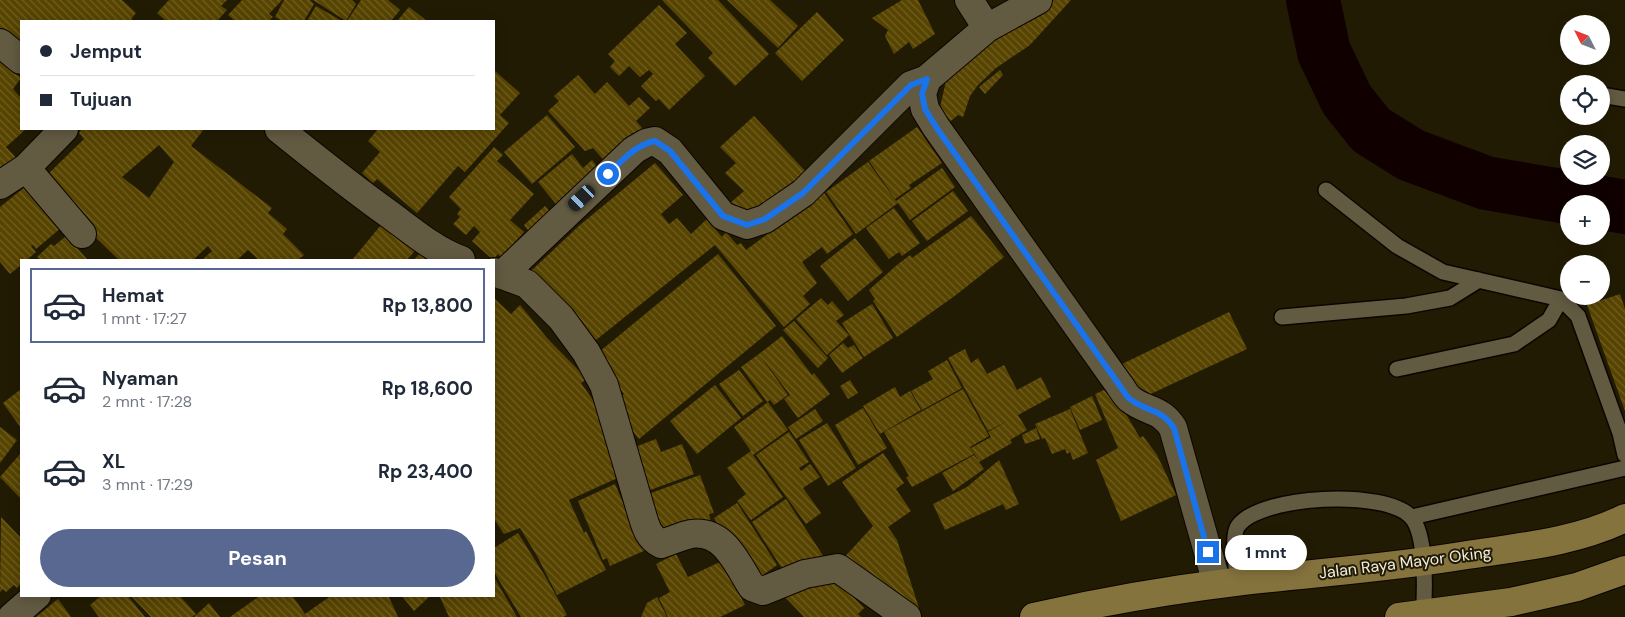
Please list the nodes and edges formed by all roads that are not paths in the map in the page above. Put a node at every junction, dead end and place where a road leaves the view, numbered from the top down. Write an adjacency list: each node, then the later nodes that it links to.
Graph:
1 (969, 0): 3 (street)
2 (1038, 0): 3 (street)
3 (987, 28): 6 (street)
4 (0, 43): 5 (street)
5 (20, 59)
6 (927, 79): 16 (street); 29 (street)
7 (1610, 96): 8 (lane)
8 (1625, 99)
9 (63, 130): 11 (street)
10 (280, 130): 15 (street)
11 (26, 168): 12 (street); 14 (street)
12 (0, 184)
13 (1326, 190): 17 (lane)
14 (82, 234)
15 (458, 259)
16 (498, 274): 33 (street)
17 (1479, 280): 18 (lane); 21 (lane)
18 (1560, 300)
19 (1560, 303): 22 (lane)
20 (1567, 305): 23 (lane)
21 (1282, 317)
22 (1397, 369)
23 (1625, 454)
24 (1625, 468): 25 (lane)
25 (1412, 517): 27 (lane); 29 (lane)
26 (1625, 518): 27 (main road, Jalan Raya Mayor Oking)
27 (1424, 562): 29 (main road, Jalan Raya Mayor Oking); 31 (lane)
28 (1625, 570): 31 (main road)
29 (1227, 583): 34 (main road, Jalan Raya Mayor Oking)
30 (35, 597): 32 (street)
31 (1415, 616)
32 (12, 617)
33 (907, 617)
34 (1034, 617)

